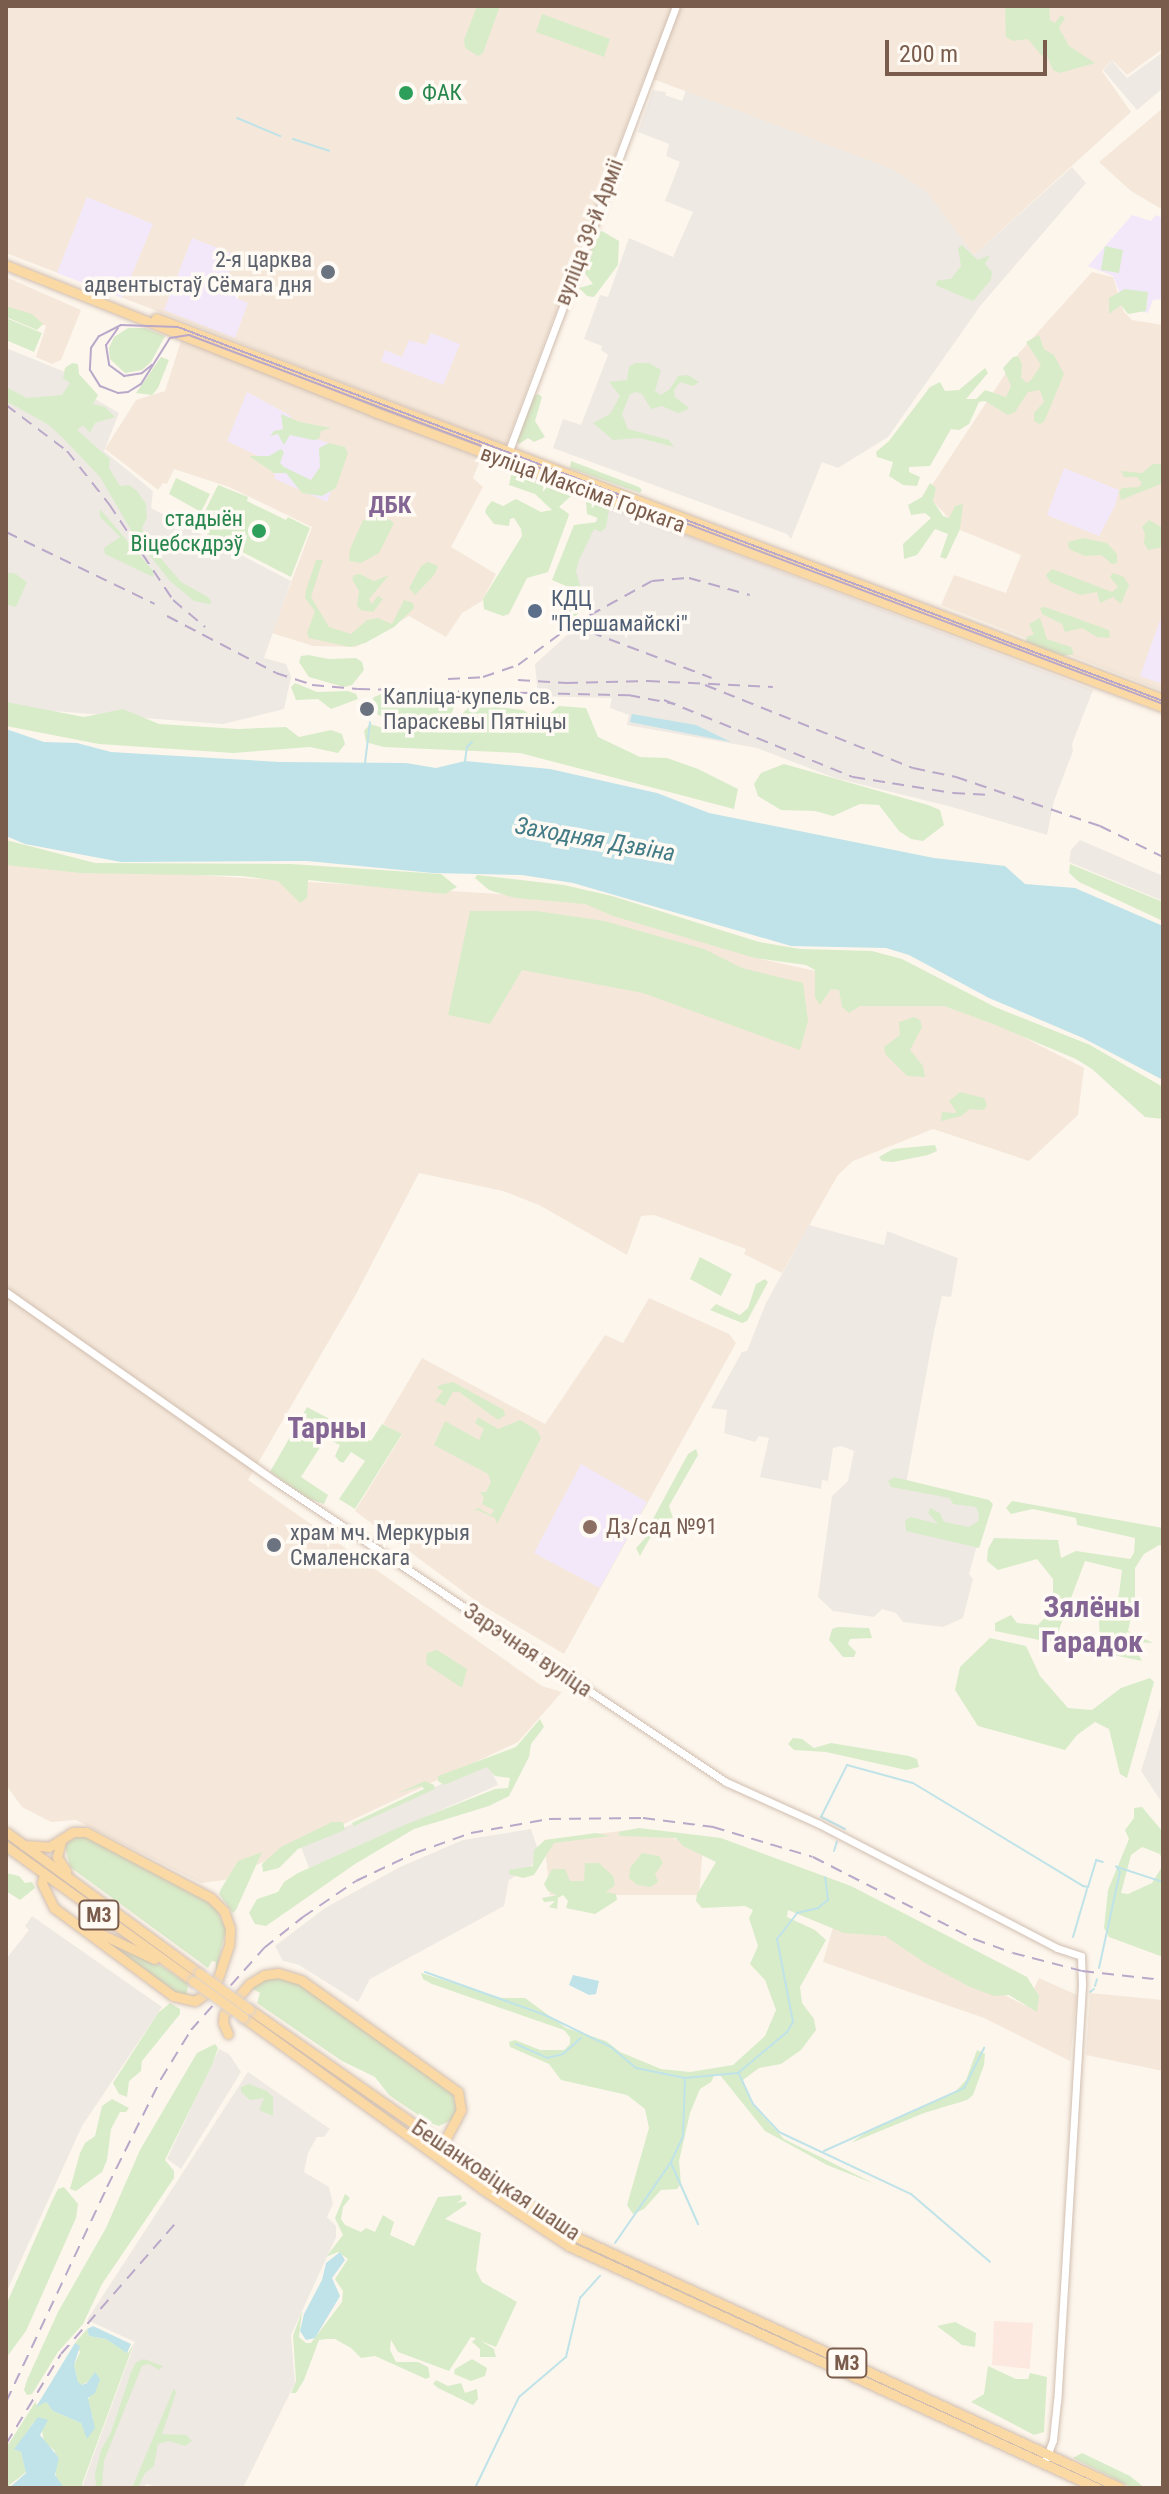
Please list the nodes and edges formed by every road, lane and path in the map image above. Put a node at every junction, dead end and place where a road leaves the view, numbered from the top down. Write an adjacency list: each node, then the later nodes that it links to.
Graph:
1 (676, 6): 3 (street, вуліца 39-й Арміі)
2 (6, 263): 3 (main road, вуліца Максіма Горкага)
3 (507, 456): 4 (main road, вуліца Максіма Горкага); 5 (main road, вуліца Максіма Горкага)
4 (1163, 699)
5 (1163, 707)
6 (6, 1292): 19 (street, Зарэчная вуліца)
7 (6, 1832): 9 (main road, Бешанковіцкая шаша / М3)
8 (62, 1839): 9 (main road); 12 (main road); 13 (main road)
9 (23, 1845): 12 (main road, Бешанковіцкая шаша / М3)
10 (6, 1846): 11 (main road, Бешанковіцкая шаша / М3)
11 (44, 1874): 13 (main road); 14 (main road, Бешанковіцкая шаша / М3)
12 (79, 1885): 15 (main road, Бешанковіцкая шаша / М3)
13 (96, 1935): 14 (main road)
14 (174, 1968): 15 (main road, Бешанковіцкая шаша / М3)
15 (196, 1977): 16 (main road, Бешанковіцкая шаша / М3, bridge)
16 (246, 2013): 18 (main road, Бешанковіцкая шаша / М3); 19 (main road, Бешанковіцкая шаша / М3)
17 (228, 2034): 18 (main road)
18 (442, 2145): 19 (main road, Бешанковіцкая шаша / М3)
19 (1046, 2459): 20 (main road, Бешанковіцкая шаша / М3); 21 (main road, Бешанковіцкая шаша / М3)
20 (1097, 2488)
21 (1121, 2488)

